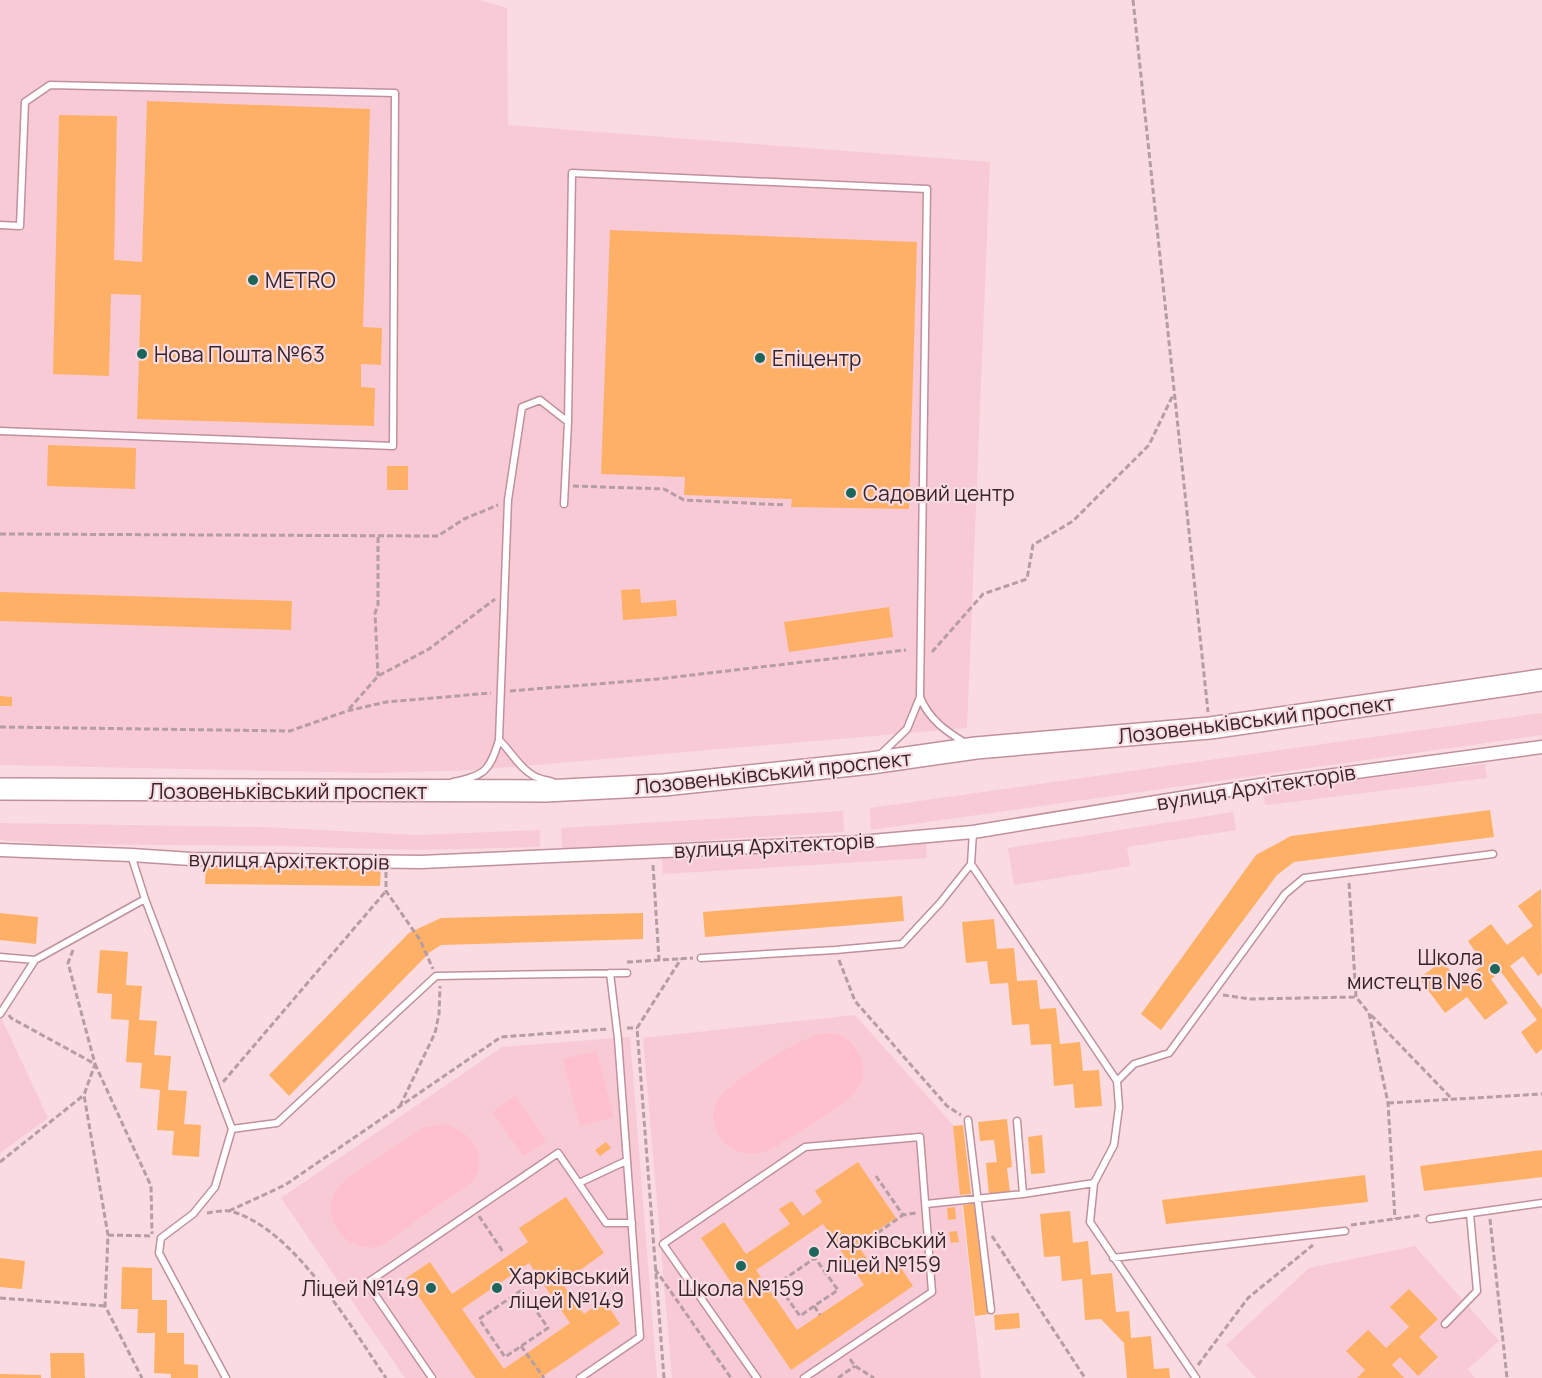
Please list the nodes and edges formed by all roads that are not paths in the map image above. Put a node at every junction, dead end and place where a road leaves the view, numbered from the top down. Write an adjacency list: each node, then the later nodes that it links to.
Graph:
1 (0, 225): 3 (lane)
2 (568, 422): 4 (lane); 6 (lane); 7 (lane)
3 (0, 431)
4 (564, 504)
5 (1542, 680): 9 (highway, Лозовеньківський проспект)
6 (920, 697): 9 (lane); 10 (lane)
7 (499, 740): 12 (lane); 13 (lane)
8 (1542, 747): 18 (street, вулиця Архітекторів)
9 (976, 748): 10 (highway, Лозовеньківський проспект)
10 (871, 763): 15 (highway, Лозовеньківський проспект)
11 (636, 779): 15 (lane)
12 (444, 782)
13 (564, 782)
14 (433, 783): 17 (lane)
15 (664, 785): 17 (highway, Лозовеньківський проспект)
16 (0, 789): 17 (highway, Лозовеньківський проспект)
17 (376, 791)
18 (972, 832): 21 (street, вулиця Архітекторів); 22 (lane)
19 (0, 850): 21 (street, вулиця Архітекторів)
20 (1493, 854): 30 (lane)
21 (131, 855): 23 (lane)
22 (971, 864): 25 (lane); 30 (lane)
23 (145, 899): 26 (lane); 33 (lane)
24 (0, 957): 26 (lane)
25 (700, 958)
26 (35, 960): 29 (lane)
27 (610, 973): 28 (lane); 33 (lane); 34 (lane)
28 (627, 973)
29 (0, 1014)
30 (1117, 1081): 36 (lane)
31 (968, 1120): 38 (lane)
32 (1017, 1121): 37 (lane)
33 (232, 1129): 49 (lane)
34 (626, 1161): 35 (lane); 43 (lane)
35 (579, 1183): 43 (lane); 50 (lane)
36 (1094, 1183): 37 (lane); 45 (lane)
37 (1023, 1194): 38 (lane)
38 (978, 1199): 40 (lane); 46 (lane)
39 (1542, 1203): 41 (lane)
40 (927, 1208): 52 (lane); 53 (lane)
41 (1470, 1214): 42 (lane); 47 (lane)
42 (1430, 1219)
43 (632, 1223): 51 (lane)
44 (1345, 1231): 45 (lane)
45 (1113, 1258): 48 (lane)
46 (991, 1310)
47 (1445, 1324)
48 (1195, 1375)
49 (226, 1378)
50 (432, 1378)
51 (580, 1378)
52 (757, 1378)
53 (804, 1378)

